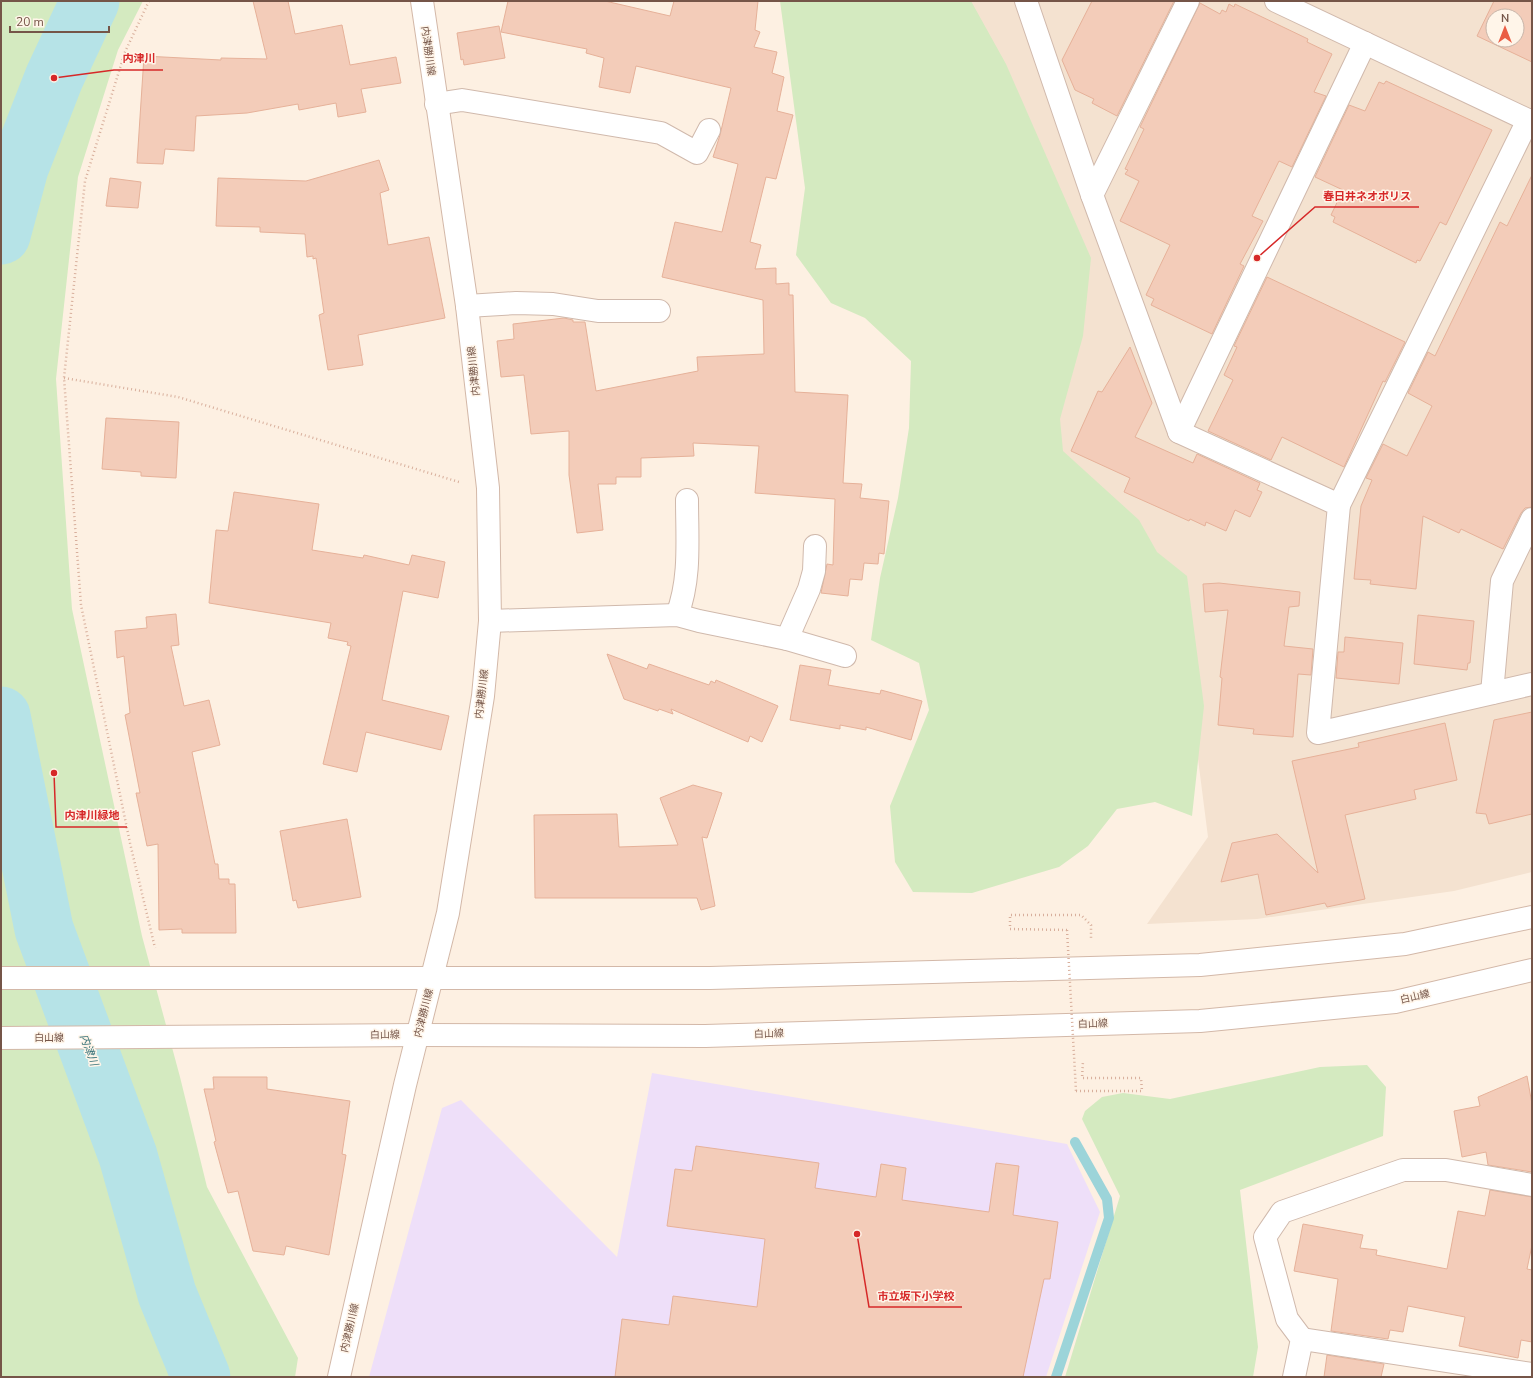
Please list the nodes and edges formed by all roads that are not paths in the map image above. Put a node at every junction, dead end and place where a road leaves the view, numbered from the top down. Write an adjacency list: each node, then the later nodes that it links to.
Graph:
1 (422, 1): 6 (street, 内津勝川線)
2 (1026, 1): 9 (street)
3 (1188, 1): 9 (street)
4 (1276, 1): 5 (street)
5 (1365, 43): 7 (street); 12 (street)
6 (436, 104): 8 (street); 10 (street, 内津勝川線)
7 (1530, 121): 14 (street)
8 (709, 130)
9 (1092, 195): 12 (street)
10 (467, 306): 11 (street); 18 (street, 内津勝川線)
11 (659, 311)
12 (1179, 432): 14 (street)
13 (687, 500): 17 (street)
14 (1339, 505): 22 (street)
15 (1532, 519): 22 (street)
16 (815, 546): 19 (street)
17 (677, 615): 18 (street); 19 (street)
18 (490, 621): 25 (street, 内津勝川線)
19 (787, 639): 20 (street)
20 (845, 656)
21 (1532, 684): 22 (street)
22 (1492, 693)
23 (1532, 917): 25 (street)
24 (1532, 970): 27 (street, 白山線)
25 (433, 976): 26 (street); 27 (street, 内津勝川線)
26 (1, 978)
27 (418, 1034): 28 (street, 白山線); 33 (street, 内津勝川線)
28 (1, 1038)
29 (1532, 1185): 30 (street)
30 (1302, 1339): 31 (street); 34 (street)
31 (1467, 1371): 32 (street)
32 (1532, 1374)
33 (338, 1377)
34 (1294, 1377)

